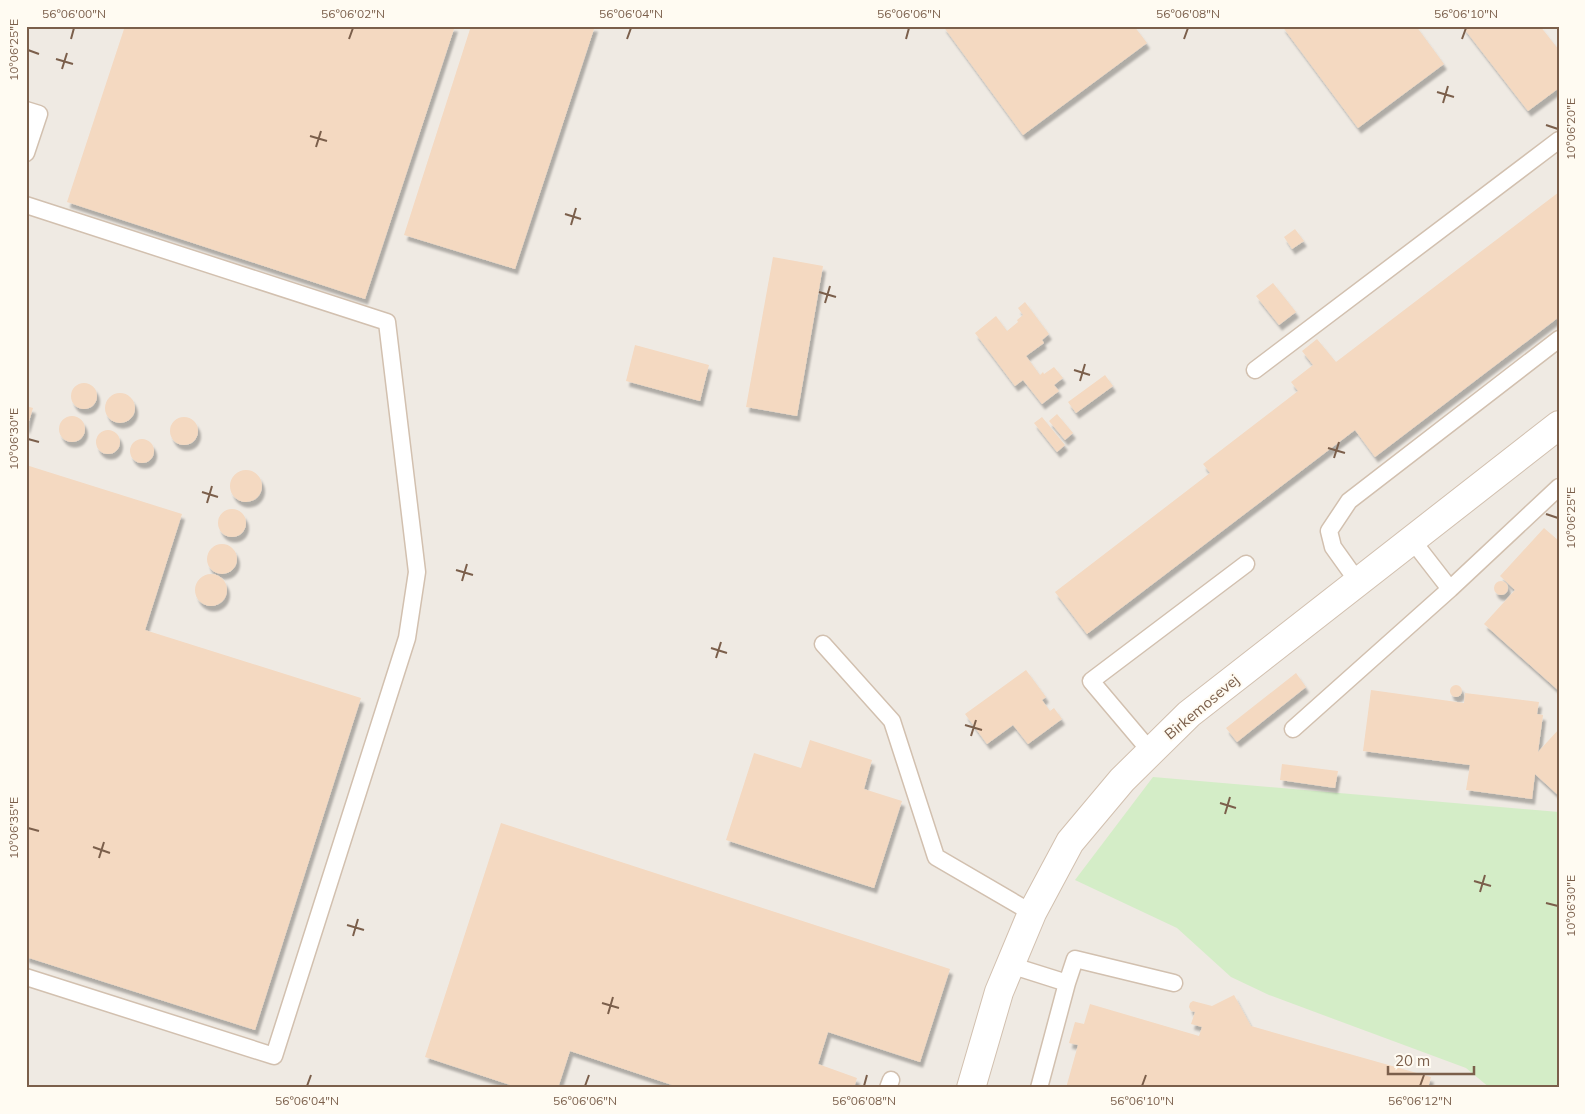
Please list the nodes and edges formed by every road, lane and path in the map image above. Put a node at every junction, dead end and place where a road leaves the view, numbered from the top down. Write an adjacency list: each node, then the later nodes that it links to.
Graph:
1 (26, 110): 3 (lane)
2 (1559, 140): 6 (lane)
3 (26, 153)
4 (26, 205): 18 (lane)
5 (1559, 339): 11 (lane)
6 (1255, 370)
7 (1559, 425): 9 (street, Birkemosevej)
8 (1559, 487): 12 (lane)
9 (1412, 540): 11 (street, Birkemosevej); 12 (lane)
10 (1246, 564): 15 (lane)
11 (1358, 582): 15 (street, Birkemosevej)
12 (1450, 589): 14 (lane)
13 (823, 644): 16 (lane)
14 (1293, 729)
15 (1151, 752): 16 (street, Birkemosevej)
16 (1032, 913): 17 (street, Birkemosevej)
17 (1010, 965): 20 (lane); 21 (street, Birkemosevej)
18 (26, 977)
19 (1174, 982): 20 (lane)
20 (1067, 983): 22 (lane)
21 (971, 1088)
22 (1039, 1088)

